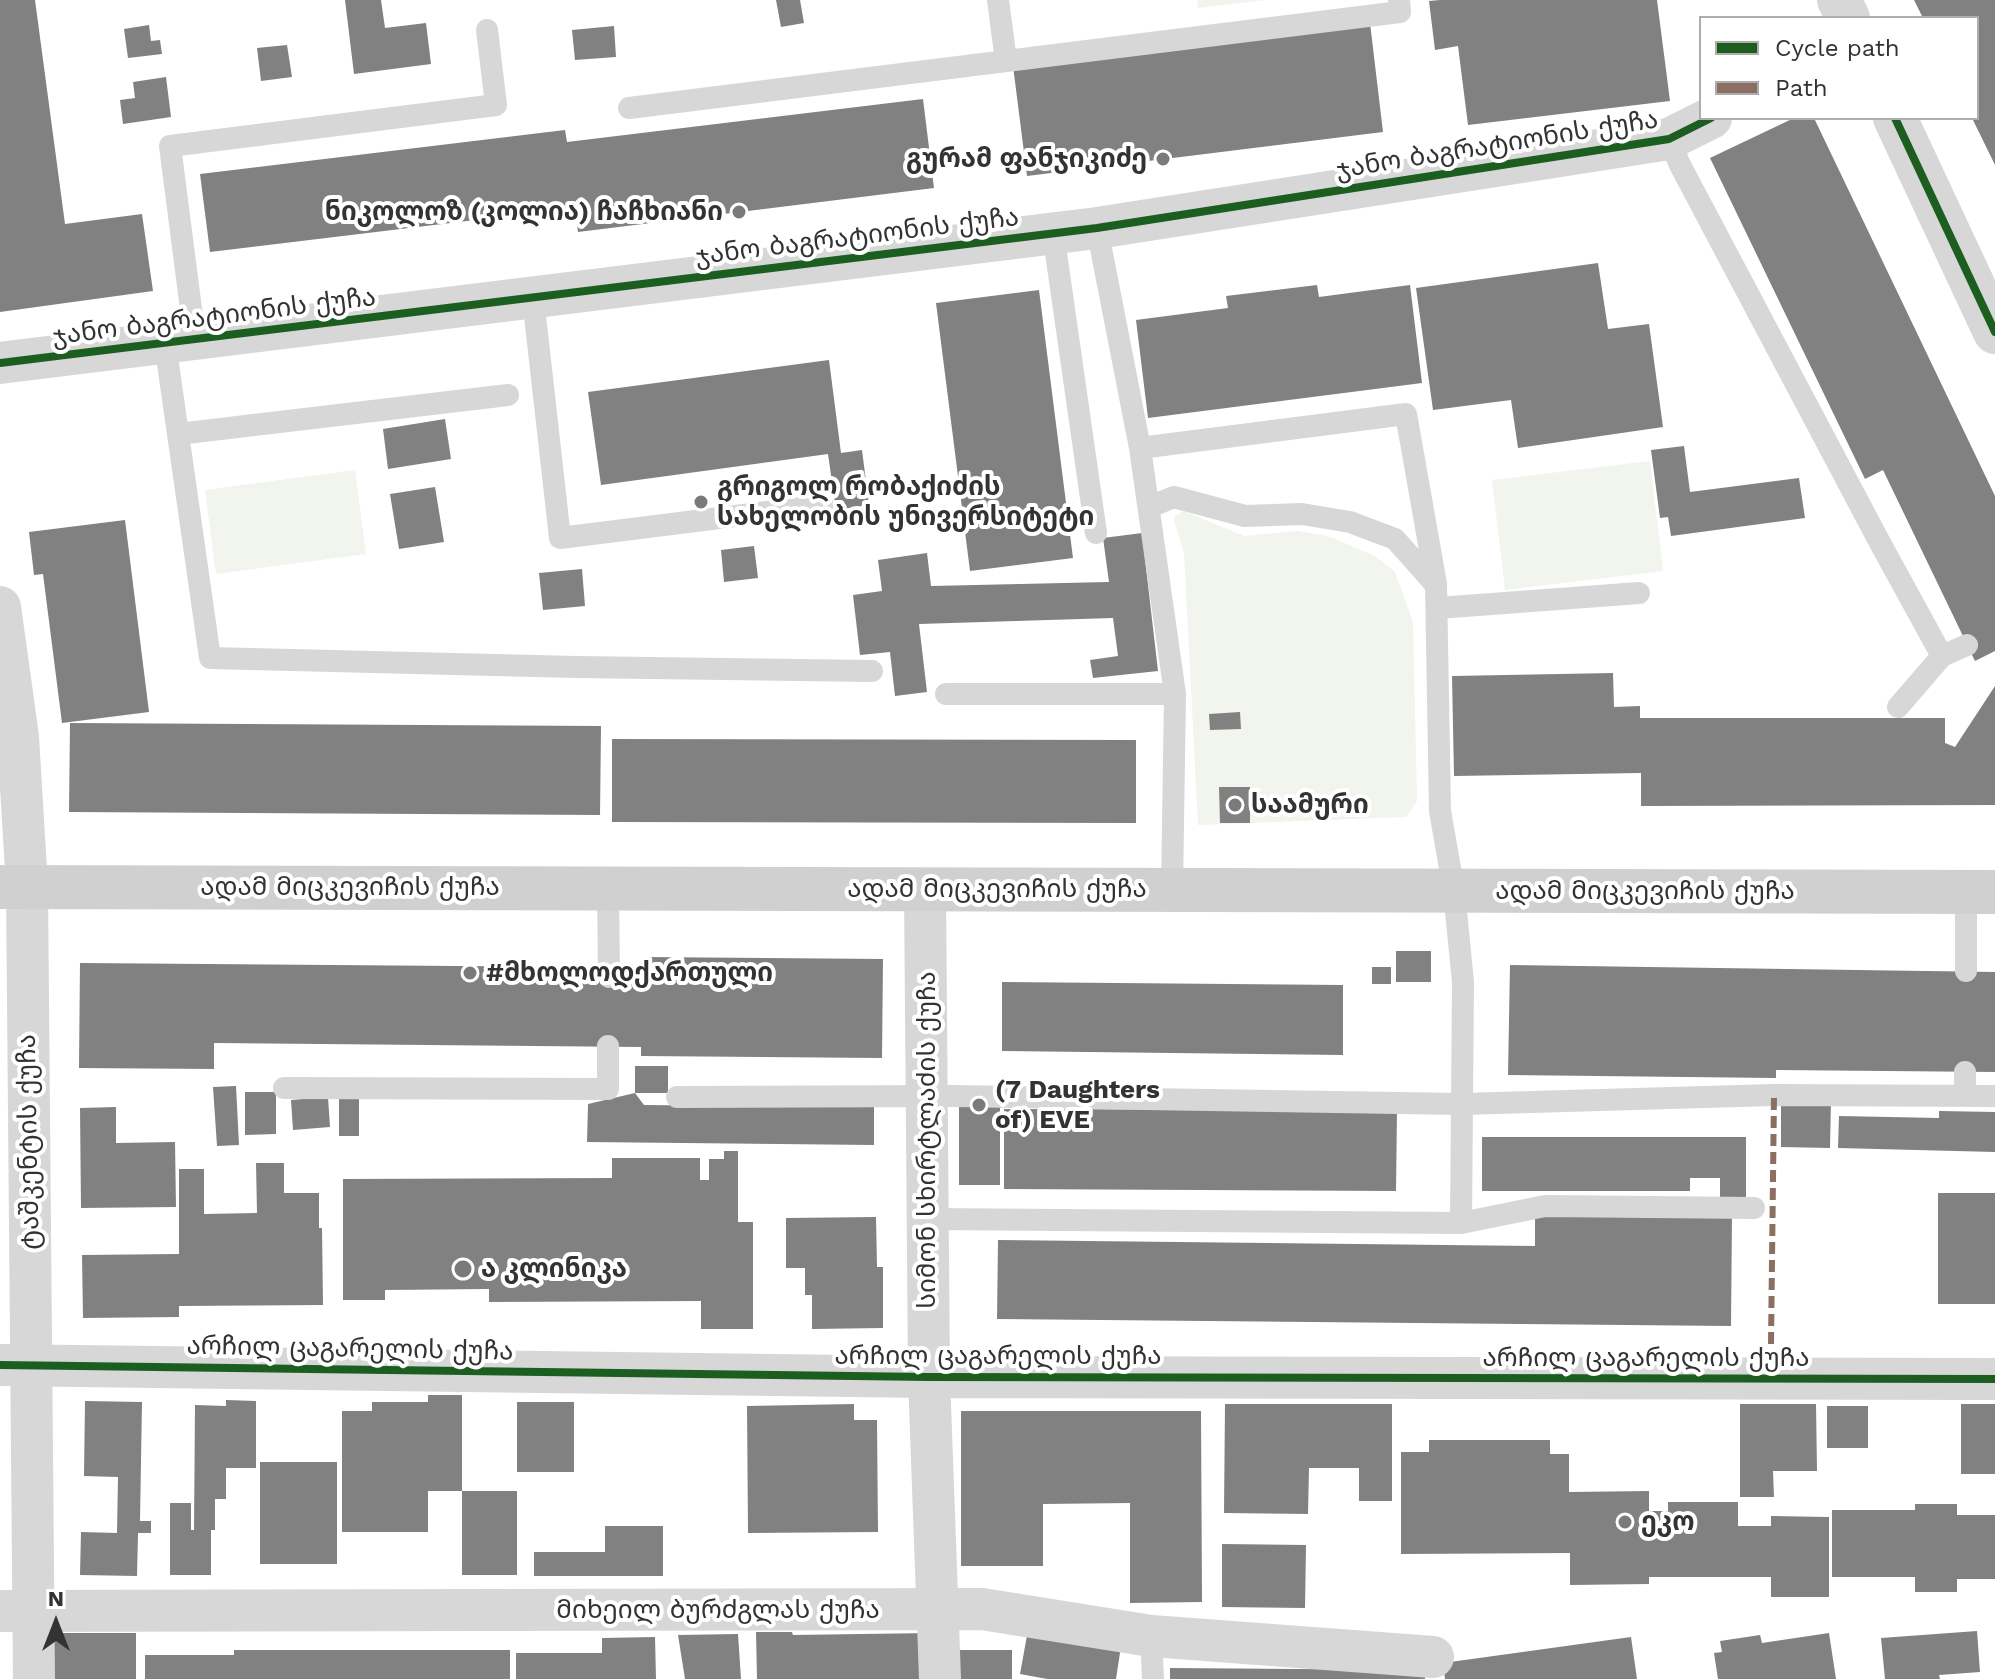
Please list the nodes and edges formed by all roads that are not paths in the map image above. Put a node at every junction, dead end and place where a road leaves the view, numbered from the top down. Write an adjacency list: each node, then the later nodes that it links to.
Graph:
1 (998, 0): 4 (lane)
2 (1399, 0): 4 (lane)
3 (487, 30): 13 (lane)
4 (1006, 61): 5 (lane)
5 (629, 108)
6 (1707, 120): 8 (street, ჯანო ბაგრატიონის ქუჩა)
7 (1896, 120): 12 (street)
8 (1669, 139): 9 (street, ჯანო ბაგრატიონის ქუჩა); 26 (lane)
9 (1097, 228): 10 (street, ჯანო ბაგრატიონის ქუჩა); 17 (lane)
10 (1053, 232): 11 (street, ჯანო ბაგრატიონის ქუჩა); 20 (lane)
11 (533, 298): 13 (street, ჯანო ბაგრატიონის ქუჩა); 18 (lane)
12 (1995, 332)
13 (180, 342): 14 (street, ჯანო ბაგრატიონის ქუჩა); 16 (lane)
14 (0, 363)
15 (508, 395): 16 (lane)
16 (178, 434): 27 (lane)
17 (1140, 448): 19 (lane); 21 (lane)
18 (823, 505)
19 (1149, 507): 21 (lane); 29 (lane)
20 (1096, 533)
21 (1436, 584): 24 (lane)
22 (1639, 593): 24 (lane)
23 (0, 607): 31 (street, ტაშკენტის ქუჩა)
24 (1438, 608): 35 (lane)
25 (1967, 645): 26 (lane)
26 (1942, 656): 30 (lane)
27 (872, 671)
28 (946, 694): 29 (lane)
29 (1175, 694): 34 (lane)
30 (1898, 707)
31 (13, 887): 32 (main road, ადამ მიცკევიჩის ქუჩა); 50 (street, ტაშკენტის ქუჩა)
32 (608, 888): 33 (main road, ადამ მიცკევიჩის ქუჩა); 38 (lane)
33 (925, 889): 34 (main road, ადამ მიცკევიჩის ქუჩა); 45 (street, სიმონ სხირტლაძის ქუჩა)
34 (1172, 890): 35 (main road, ადამ მიცკევიჩის ქუჩა)
35 (1454, 891): 36 (main road, ადამ მიცკევიჩის ქუჩა); 46 (lane)
36 (1980, 892): 37 (lane)
37 (1966, 971)
38 (609, 977)
39 (608, 1046): 41 (lane)
40 (1965, 1072): 42 (lane)
41 (284, 1088)
42 (1965, 1096): 43 (lane); 46 (lane)
43 (1995, 1096)
44 (677, 1097): 45 (lane)
45 (928, 1097): 46 (lane); 48 (street, სიმონ სხირტლაძის ქუჩა)
46 (1462, 1104): 49 (lane)
47 (1754, 1208): 49 (lane)
48 (928, 1219): 49 (lane); 51 (street, სიმონ სხირტლაძის ქუჩა)
49 (1461, 1223)
50 (15, 1365): 51 (street, არჩილ ცაგარელის ქუჩა); 54 (street, ტაშკენტის ქუჩა)
51 (929, 1377): 52 (street, არჩილ ცაგარელის ქუჩა); 53 (street, სიმონ სხირტლაძის ქუჩა)
52 (1995, 1379)
53 (939, 1610): 54 (street, მიხეილ ბურძგლას ქუჩა); 55 (street, მიხეილ ბურძგლას ქუჩა); 58 (street, სიმონ სხირტლაძის ქუჩა)
54 (17, 1611): 57 (street, ტაშკენტის ქუჩა)
55 (1151, 1636): 56 (street, მიხეილ ბურძგლას ქუჩა); 59 (lane)
56 (1433, 1657)
57 (34, 1679)
58 (940, 1679)
59 (1153, 1679)

